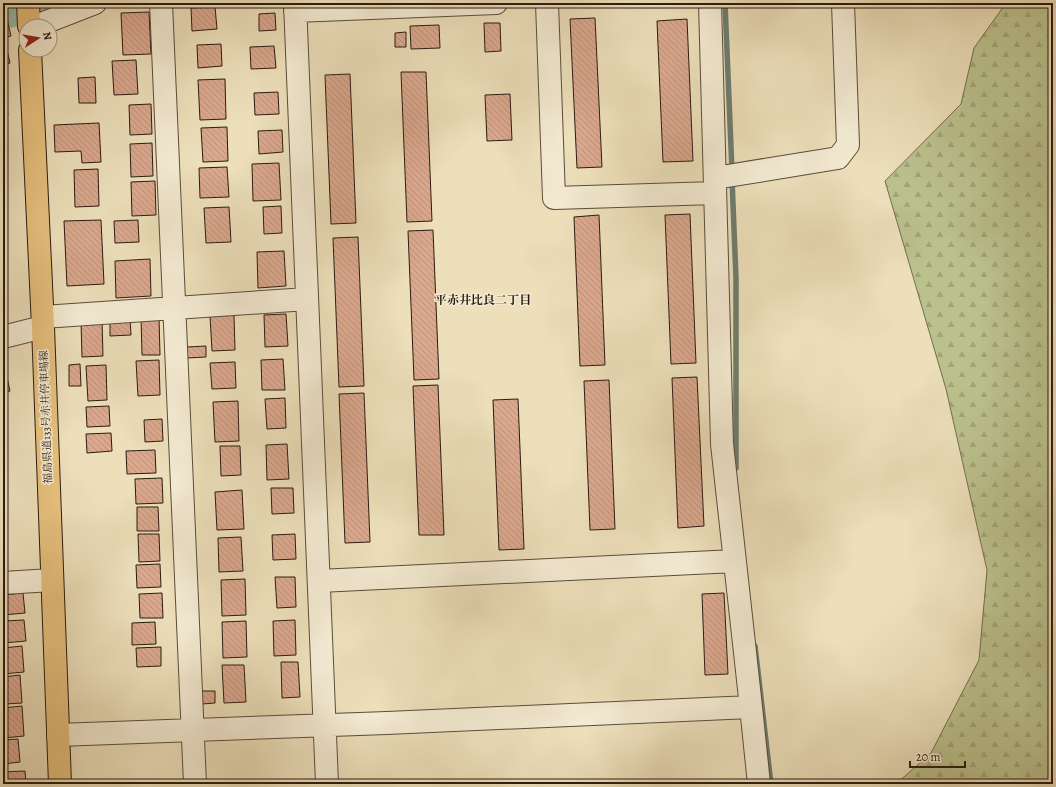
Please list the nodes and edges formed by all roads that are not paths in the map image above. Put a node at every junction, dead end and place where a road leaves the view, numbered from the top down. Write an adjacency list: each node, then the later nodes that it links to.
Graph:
1 (96, 3): 8 (street)
2 (161, 3): 12 (street)
3 (496, 3): 7 (street)
4 (547, 3): 10 (street)
5 (710, 3): 10 (street)
6 (842, 3): 10 (street)
7 (295, 7): 11 (street)
8 (34, 18)
9 (30, 58): 13 (main road, 福島県道133号赤井停車場線)
10 (724, 181): 15 (street)
11 (307, 299): 12 (street); 17 (street)
12 (175, 308): 13 (street); 21 (street)
13 (43, 322): 14 (street); 16 (main road, 福島県道133号赤井停車場線)
14 (3, 337)
15 (735, 561): 17 (street); 19 (street)
16 (52, 580): 18 (street); 22 (main road, 福島県道133号赤井停車場線)
17 (319, 581): 20 (street)
18 (3, 583)
19 (751, 707): 20 (street); 26 (street)
20 (325, 725): 21 (street); 25 (street)
21 (192, 730): 22 (street); 24 (street)
22 (58, 735): 23 (main road, 福島県道133号赤井停車場線)
23 (60, 784)
24 (195, 784)
25 (327, 784)
26 (759, 784)

